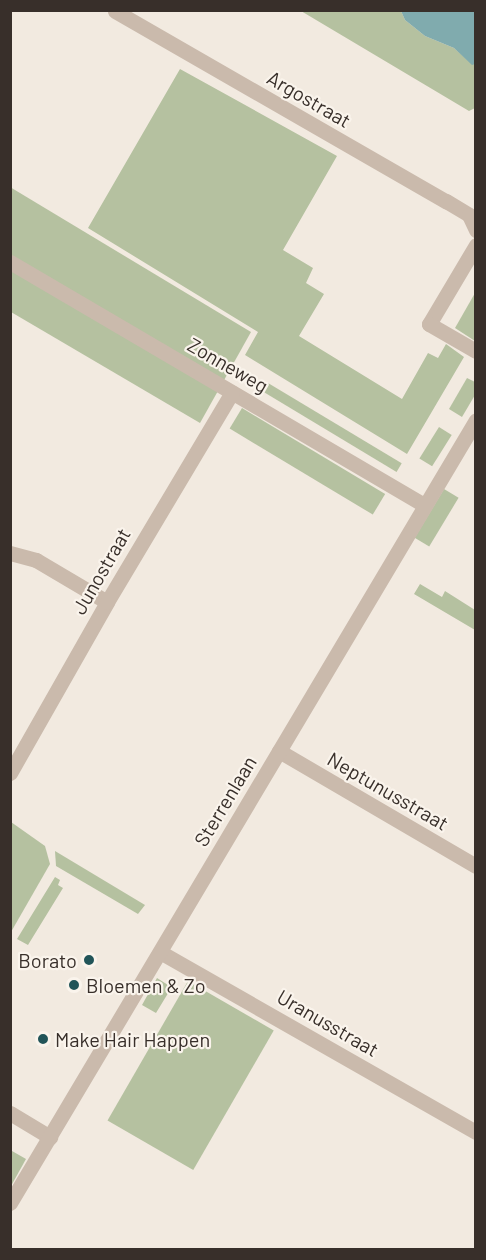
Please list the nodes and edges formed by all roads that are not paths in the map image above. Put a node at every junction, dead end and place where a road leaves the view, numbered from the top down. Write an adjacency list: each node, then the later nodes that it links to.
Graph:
1 (115, 11): 2 (street, Argostraat)
2 (476, 230)
3 (476, 244): 5 (street)
4 (10, 262): 6 (street, Zonneweg)
5 (476, 351)
6 (232, 392): 8 (street, Zonneweg); 10 (street, Junostraat)
7 (476, 420): 8 (street, Sterrenlaan)
8 (425, 505): 11 (street, Sterrenlaan)
9 (10, 553): 10 (street)
10 (107, 602): 12 (street, Junostraat)
11 (279, 751): 13 (street, Neptunusstraat); 14 (street, Sterrenlaan)
12 (10, 774)
13 (476, 866)
14 (160, 952): 16 (street, Uranusstraat); 17 (street, Sterrenlaan)
15 (10, 1113): 17 (street)
16 (476, 1132)
17 (50, 1137): 18 (street, Sterrenlaan)
18 (10, 1203)

